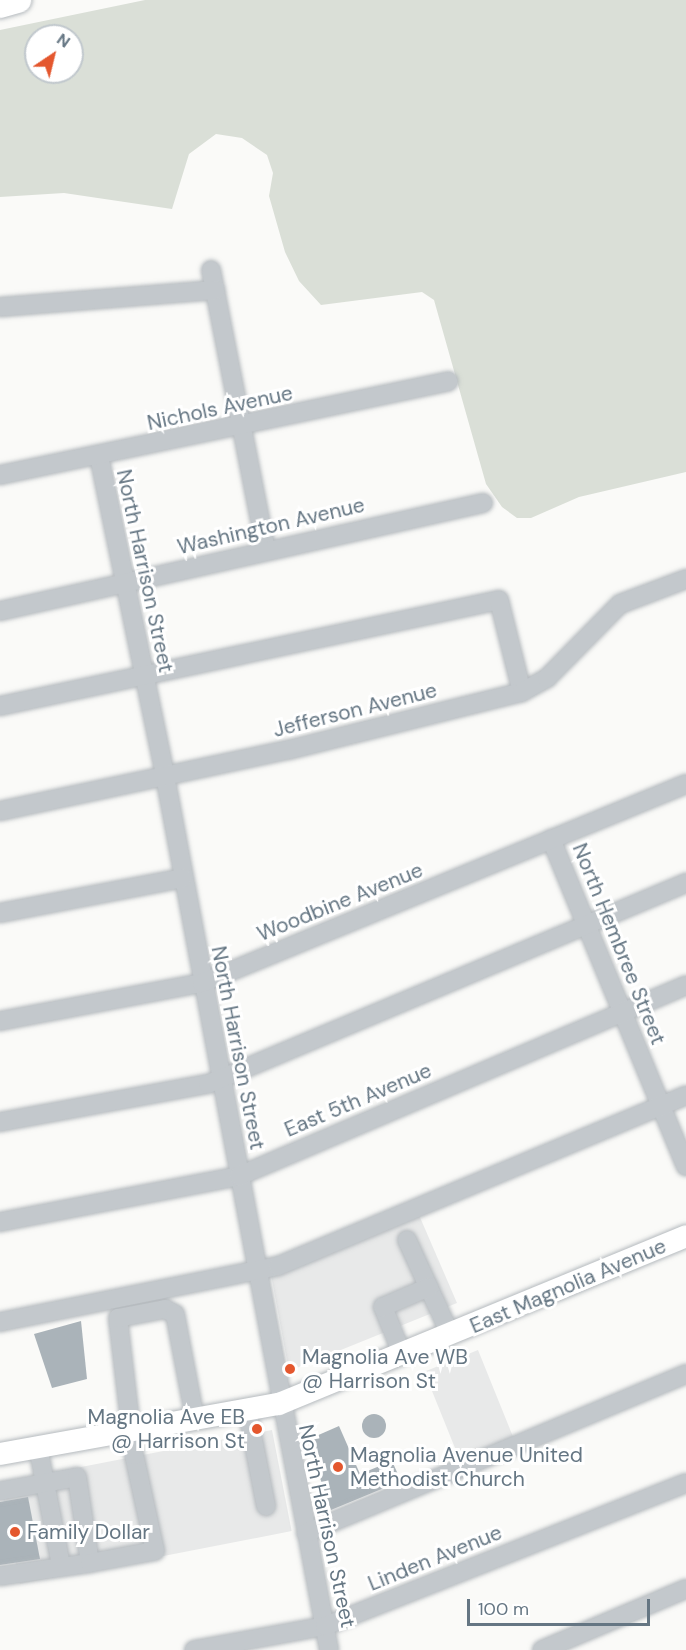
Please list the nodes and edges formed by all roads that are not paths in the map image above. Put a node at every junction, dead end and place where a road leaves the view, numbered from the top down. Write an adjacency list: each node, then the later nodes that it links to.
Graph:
1 (18, 0): 2 (highway)
2 (0, 5)
3 (211, 270): 4 (street)
4 (215, 290): 5 (street); 7 (street)
5 (0, 307)
6 (448, 381): 7 (street, Nichols Avenue)
7 (242, 428): 8 (street, Nichols Avenue); 11 (street)
8 (99, 456): 9 (street, Nichols Avenue); 13 (street, North Harrison Street)
9 (0, 475)
10 (483, 503): 11 (street, Washington Avenue)
11 (266, 551): 13 (street, Washington Avenue)
12 (686, 579): 16 (street, Jefferson Avenue)
13 (125, 584): 14 (street, Washington Avenue); 15 (street, North Harrison Street)
14 (0, 611)
15 (144, 674): 16 (street); 17 (street); 18 (street, North Harrison Street)
16 (522, 692): 18 (street, Jefferson Avenue)
17 (0, 706)
18 (165, 776): 20 (street, Jefferson Avenue); 22 (street, North Harrison Street)
19 (686, 784): 21 (street, Woodbine Avenue)
20 (0, 811)
21 (551, 839): 25 (street, North Hembree Street); 26 (street, Woodbine Avenue)
22 (183, 878): 24 (street); 26 (street, North Harrison Street)
23 (686, 883): 25 (street)
24 (0, 913)
25 (587, 927): 28 (street, North Hembree Street); 30 (street)
26 (202, 983): 29 (street, Woodbine Avenue); 30 (street, North Harrison Street)
27 (686, 985): 28 (street, East 5th Avenue)
28 (622, 1011): 32 (street, North Hembree Street); 35 (street, East 5th Avenue)
29 (0, 1021)
30 (220, 1077): 33 (street); 35 (street, North Harrison Street)
31 (686, 1095): 32 (street)
32 (661, 1106): 34 (street, North Hembree Street); 39 (street)
33 (0, 1122)
34 (686, 1166)
35 (239, 1176): 36 (street, East 5th Avenue); 39 (street, North Harrison Street)
36 (0, 1222)
37 (686, 1236): 42 (main road, East Magnolia Avenue)
38 (407, 1240): 40 (street)
39 (256, 1273): 41 (street); 45 (street, North Harrison Street)
40 (429, 1287): 42 (street); 43 (street)
41 (0, 1322)
42 (450, 1335): 43 (main road, East Magnolia Avenue)
43 (402, 1354): 45 (main road, East Magnolia Avenue)
44 (686, 1374): 55 (street)
45 (279, 1404): 46 (main road, East Magnolia Avenue); 55 (street, North Harrison Street)
46 (247, 1409): 47 (main road, East Magnolia Avenue); 54 (street)
47 (195, 1419): 48 (main road, East Magnolia Avenue); 48 (street)
48 (131, 1430): 49 (main road, East Magnolia Avenue); 56 (street)
49 (38, 1447): 50 (main road, East Magnolia Avenue); 51 (street)
50 (5, 1451)
51 (45, 1482): 53 (street); 56 (street); 57 (street)
52 (686, 1483): 60 (street, Linden Avenue)
53 (0, 1491)
54 (266, 1506)
55 (306, 1533): 60 (street, North Harrison Street)
56 (90, 1563): 57 (street)
57 (61, 1565): 58 (street)
58 (0, 1576)
59 (686, 1589): 63 (street)
60 (325, 1626): 61 (street, Linden Avenue); 62 (street, North Harrison Street)
61 (194, 1650)
62 (329, 1650)
63 (542, 1650)

